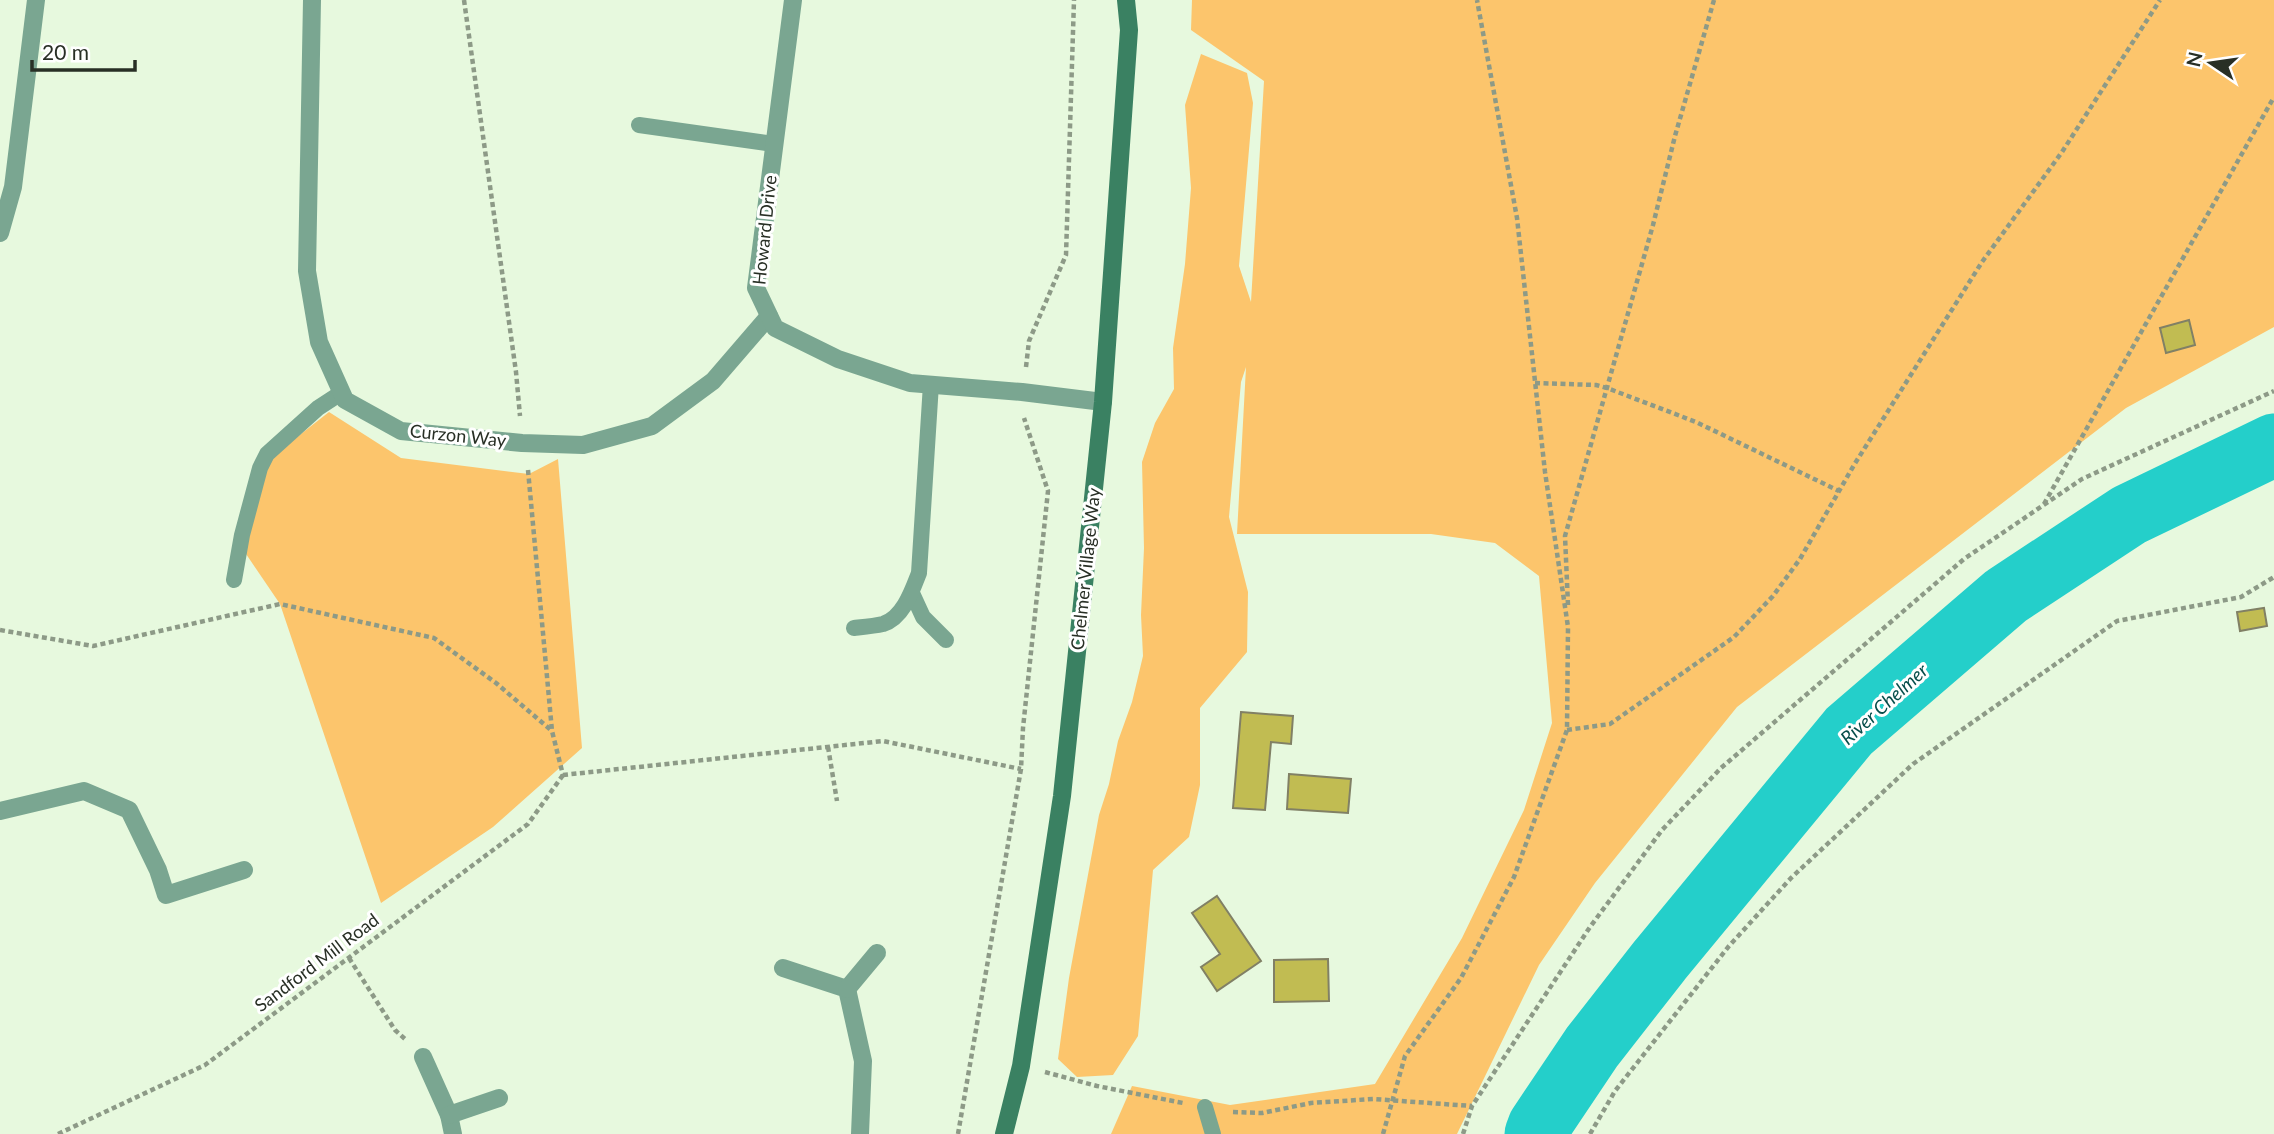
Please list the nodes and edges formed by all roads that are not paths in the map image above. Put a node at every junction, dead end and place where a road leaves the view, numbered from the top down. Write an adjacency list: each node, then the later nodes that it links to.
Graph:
1 (36, 0): 7 (street)
2 (312, 0): 10 (street)
3 (793, 0): 6 (street, Howard Drive)
4 (1126, 0): 11 (street, Chelmer Village Way)
5 (639, 125): 6 (lane)
6 (774, 144): 8 (street, Howard Drive)
7 (0, 233)
8 (769, 316): 9 (street, Howard Drive); 10 (street, Curzon Way)
9 (931, 384): 11 (street, Howard Drive); 13 (lane)
10 (341, 393): 12 (lane)
11 (1103, 402): 27 (street, Chelmer Village Way)
12 (234, 580)
13 (912, 593): 14 (lane); 15 (lane)
14 (854, 628)
15 (946, 640)
16 (0, 811): 17 (street)
17 (244, 870)
18 (877, 953): 20 (street)
19 (783, 968): 20 (street)
20 (847, 989): 26 (street)
21 (423, 1057): 24 (street)
22 (499, 1098): 24 (street)
23 (1205, 1107): 28 (lane)
24 (449, 1115): 25 (street)
25 (453, 1134)
26 (860, 1134)
27 (1004, 1134)
28 (1213, 1134)

